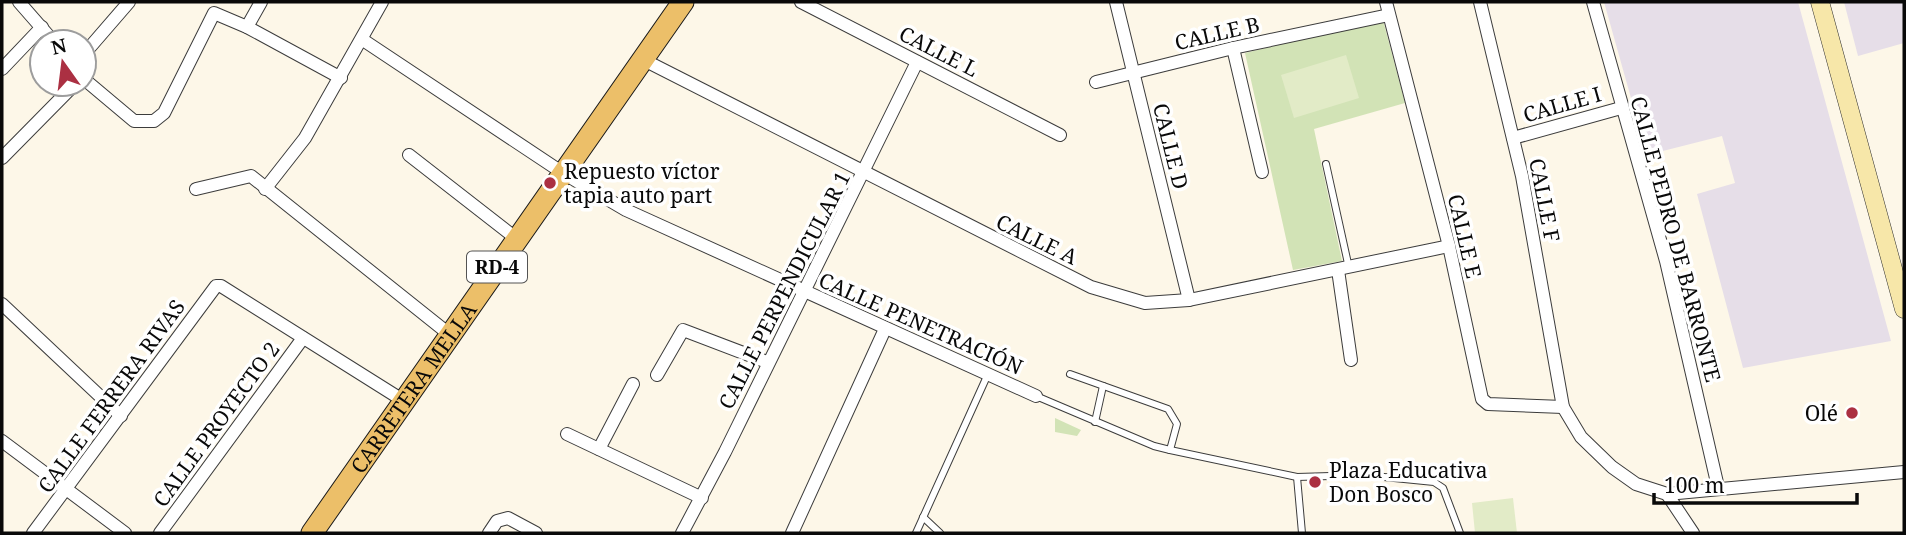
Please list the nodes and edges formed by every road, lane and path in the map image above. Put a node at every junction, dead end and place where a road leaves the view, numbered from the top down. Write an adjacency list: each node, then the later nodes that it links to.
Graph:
1 (19, 2): 12 (street)
2 (130, 2): 14 (street)
3 (261, 2): 13 (street)
4 (682, 2): 17 (main road, CARRETERA MELLA / RD-4)
5 (801, 2): 18 (street, CALLE L)
6 (1116, 2): 20 (street, CALLE D)
7 (1480, 2): 27 (street, CALLE F)
8 (1593, 2): 25 (street, CALLE PEDRO DE BARRONTE)
9 (1820, 2): 42 (main road)
10 (378, 3): 15 (street)
11 (1387, 8): 16 (street, CALLE B); 37 (street, CALLE E)
12 (42, 27): 19 (street)
13 (247, 27): 21 (street); 23 (street)
14 (98, 38)
15 (363, 40): 21 (street); 32 (street, CALLE PENETRACIÓN)
16 (1233, 48): 20 (street, CALLE B); 31 (street)
17 (640, 58): 32 (main road, CARRETERA MELLA / RD-4); 33 (street, CALLE A)
18 (917, 62): 26 (street, CALLE L); 33 (street, CALLE PERPENDICULAR 1)
19 (3, 66)
20 (1133, 72): 22 (street, CALLE B); 40 (street, CALLE D)
21 (341, 78): 34 (street)
22 (1096, 82)
23 (98, 91)
24 (61, 98): 29 (street)
25 (1621, 108): 27 (street, CALLE I); 64 (street, CALLE PEDRO DE BARRONTE)
26 (1060, 135)
27 (1513, 138): 55 (street, CALLE F)
28 (409, 155): 36 (street)
29 (2, 158)
30 (1326, 164): 38 (lane)
31 (1262, 172)
32 (564, 173): 36 (main road, CARRETERA MELLA / RD-4); 39 (street, CALLE PENETRACIÓN)
33 (864, 173): 39 (street, CALLE PERPENDICULAR 1); 40 (street, CALLE A)
34 (265, 189): 35 (street); 44 (street)
35 (196, 190)
36 (517, 239): 44 (main road, CARRETERA MELLA / RD-4)
37 (1449, 246): 38 (street, CALLE A); 55 (street, CALLE E)
38 (1344, 269): 40 (street, CALLE A); 46 (street)
39 (803, 290): 43 (street, CALLE PENETRACIÓN); 47 (street, CALLE PERPENDICULAR 1)
40 (1189, 300)
41 (2, 304): 56 (street)
42 (1904, 309)
43 (885, 329): 48 (street, CALLE PENETRACIÓN); 76 (street)
44 (449, 334): 54 (main road, CARRETERA MELLA / RD-4)
45 (303, 338): 54 (street); 56 (street, CALLE FERRERA RIVAS); 71 (street, CALLE PROYECTO 2)
46 (1351, 360)
47 (767, 362): 50 (street); 67 (street, CALLE PERPENDICULAR 1)
48 (988, 374): 53 (street, CALLE PENETRACIÓN); 68 (lane)
49 (1070, 374): 52 (lane)
50 (657, 375)
51 (633, 384): 60 (street)
52 (1103, 386): 57 (lane); 61 (lane)
53 (1036, 396): 57 (lane)
54 (404, 401): 72 (main road, CARRETERA MELLA / RD-4)
55 (1563, 407): 66 (street)
56 (121, 416): 65 (street, CALLE FERRERA RIVAS)
57 (1095, 422): 61 (lane)
58 (567, 434): 60 (street)
59 (2, 440): 65 (street)
60 (599, 449): 67 (street)
61 (1170, 450): 63 (lane)
62 (1904, 472): 64 (street)
63 (1297, 477): 79 (lane); 80 (lane)
64 (1718, 487): 66 (street)
65 (68, 488): 69 (street, CALLE FERRERA RIVAS); 70 (street)
66 (1667, 494): 81 (street)
67 (702, 498): 75 (street, CALLE PERPENDICULAR 1)
68 (923, 517): 77 (lane); 78 (lane)
69 (33, 533)
70 (125, 533)
71 (160, 533)
72 (312, 533)
73 (489, 533): 74 (street)
74 (536, 533)
75 (681, 533)
76 (792, 533)
77 (916, 533)
78 (940, 533)
79 (1302, 533)
80 (1460, 533)
81 (1693, 533)

